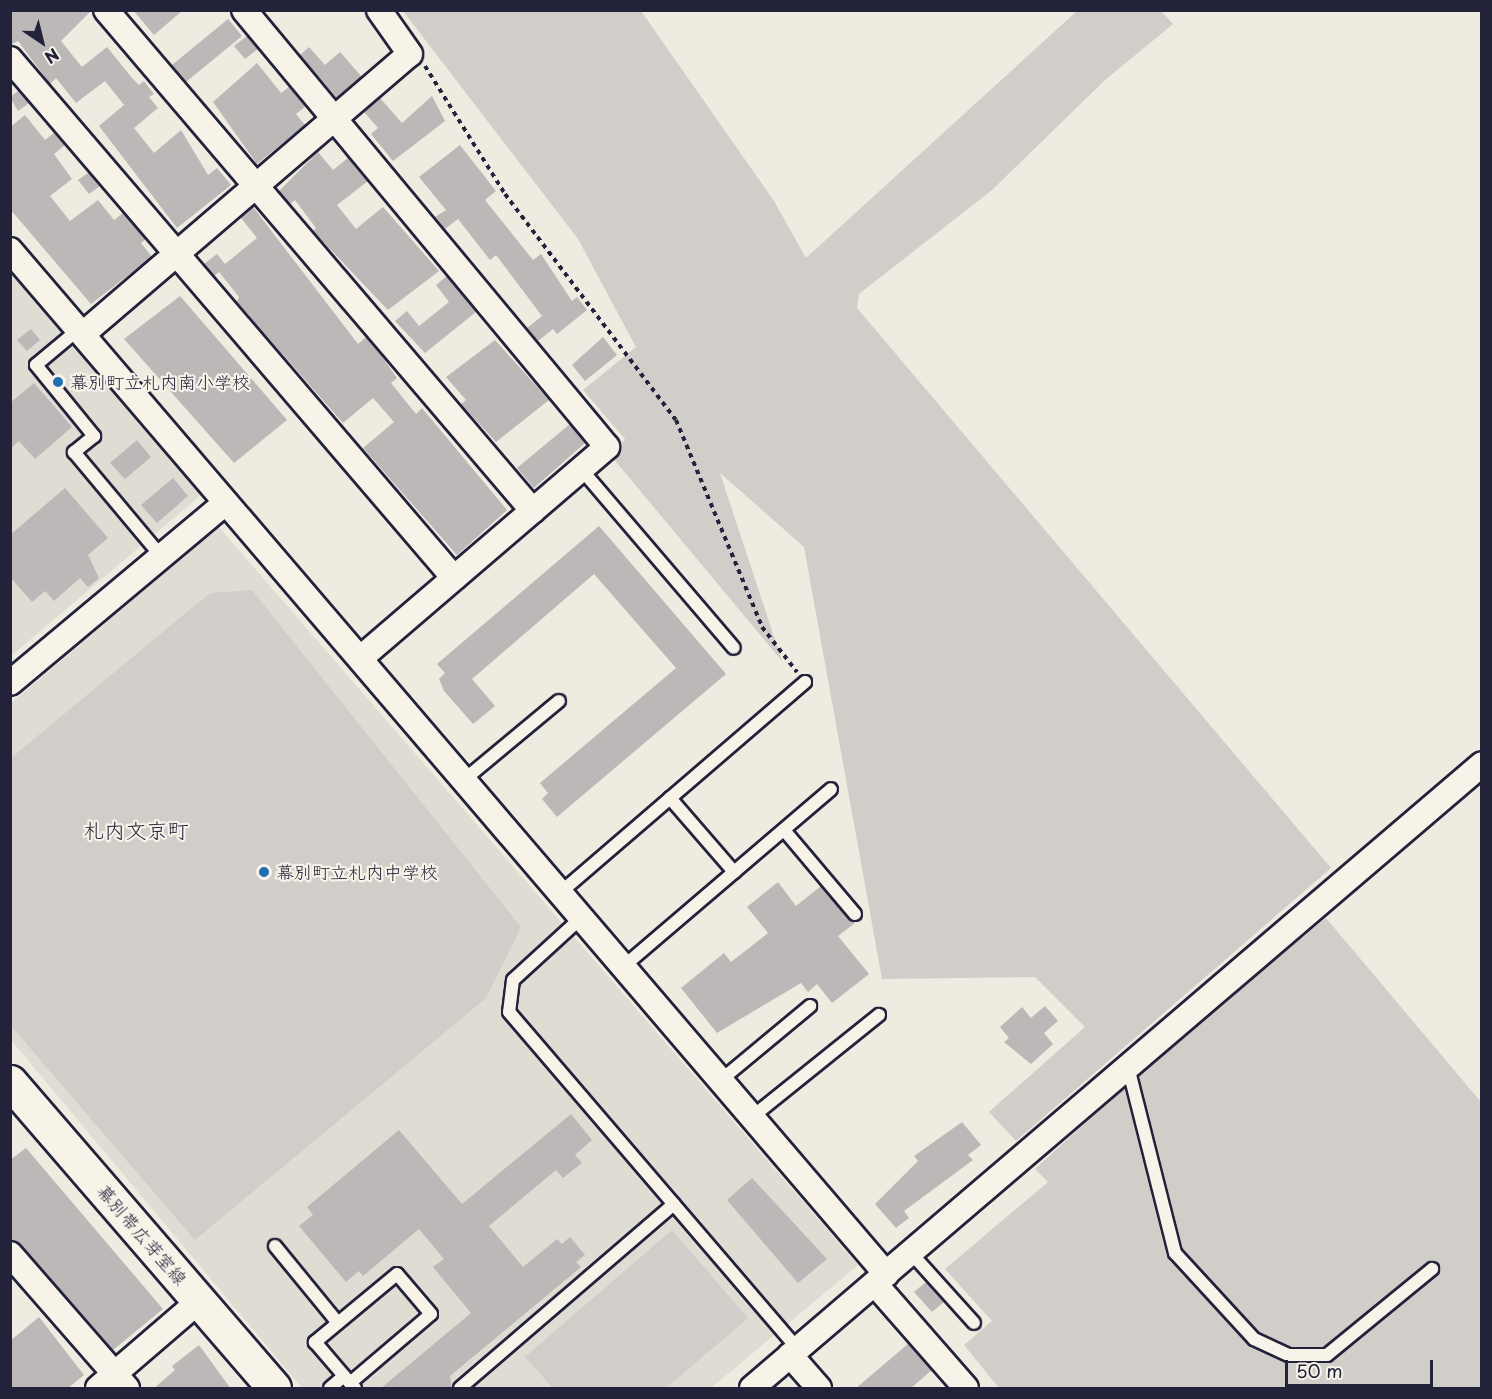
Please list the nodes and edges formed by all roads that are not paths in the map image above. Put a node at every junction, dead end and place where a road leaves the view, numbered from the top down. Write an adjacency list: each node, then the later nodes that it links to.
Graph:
1 (106, 10): 6 (street)
2 (244, 10): 5 (street)
3 (379, 10): 5 (street)
4 (10, 59): 8 (street)
5 (336, 118): 6 (street); 10 (street)
6 (255, 187): 8 (street); 12 (street)
7 (10, 250): 9 (street)
8 (177, 254): 9 (street); 14 (street)
9 (81, 332): 11 (street); 13 (lane)
10 (581, 469): 12 (street); 15 (lane)
11 (225, 502): 13 (street); 16 (street)
12 (533, 511): 14 (street)
13 (161, 556): 18 (street)
14 (454, 578): 16 (street)
15 (734, 648)
16 (361, 658): 21 (street)
17 (805, 682): 23 (lane)
18 (10, 683)
19 (559, 701): 21 (lane)
20 (1482, 764): 32 (street)
21 (465, 779): 26 (street)
22 (831, 789): 24 (lane)
23 (670, 798): 25 (lane); 26 (lane)
24 (784, 830): 25 (lane); 27 (lane)
25 (734, 872): 29 (lane)
26 (561, 892): 28 (street)
27 (855, 914)
28 (582, 917): 29 (street); 36 (lane)
29 (624, 966): 33 (street)
30 (810, 1006): 33 (lane)
31 (879, 1015): 35 (lane)
32 (1128, 1067): 38 (street); 40 (lane)
33 (721, 1080): 35 (street)
34 (10, 1082): 42 (main road, 幕別帯広芽室線)
35 (752, 1117): 41 (street)
36 (674, 1204): 45 (lane); 50 (lane)
37 (275, 1246): 43 (lane)
38 (911, 1253): 41 (street); 44 (lane)
39 (10, 1254): 47 (street)
40 (1432, 1269)
41 (881, 1279): 45 (street); 53 (street)
42 (199, 1301): 47 (street); 48 (main road, 幕別帯広芽室線)
43 (338, 1323): 46 (lane); 46 (lane)
44 (974, 1323)
45 (794, 1352): 51 (street); 52 (street)
46 (350, 1382): 49 (lane)
47 (113, 1384)
48 (273, 1389)
49 (330, 1389)
50 (460, 1389)
51 (752, 1389)
52 (819, 1389)
53 (966, 1389)

